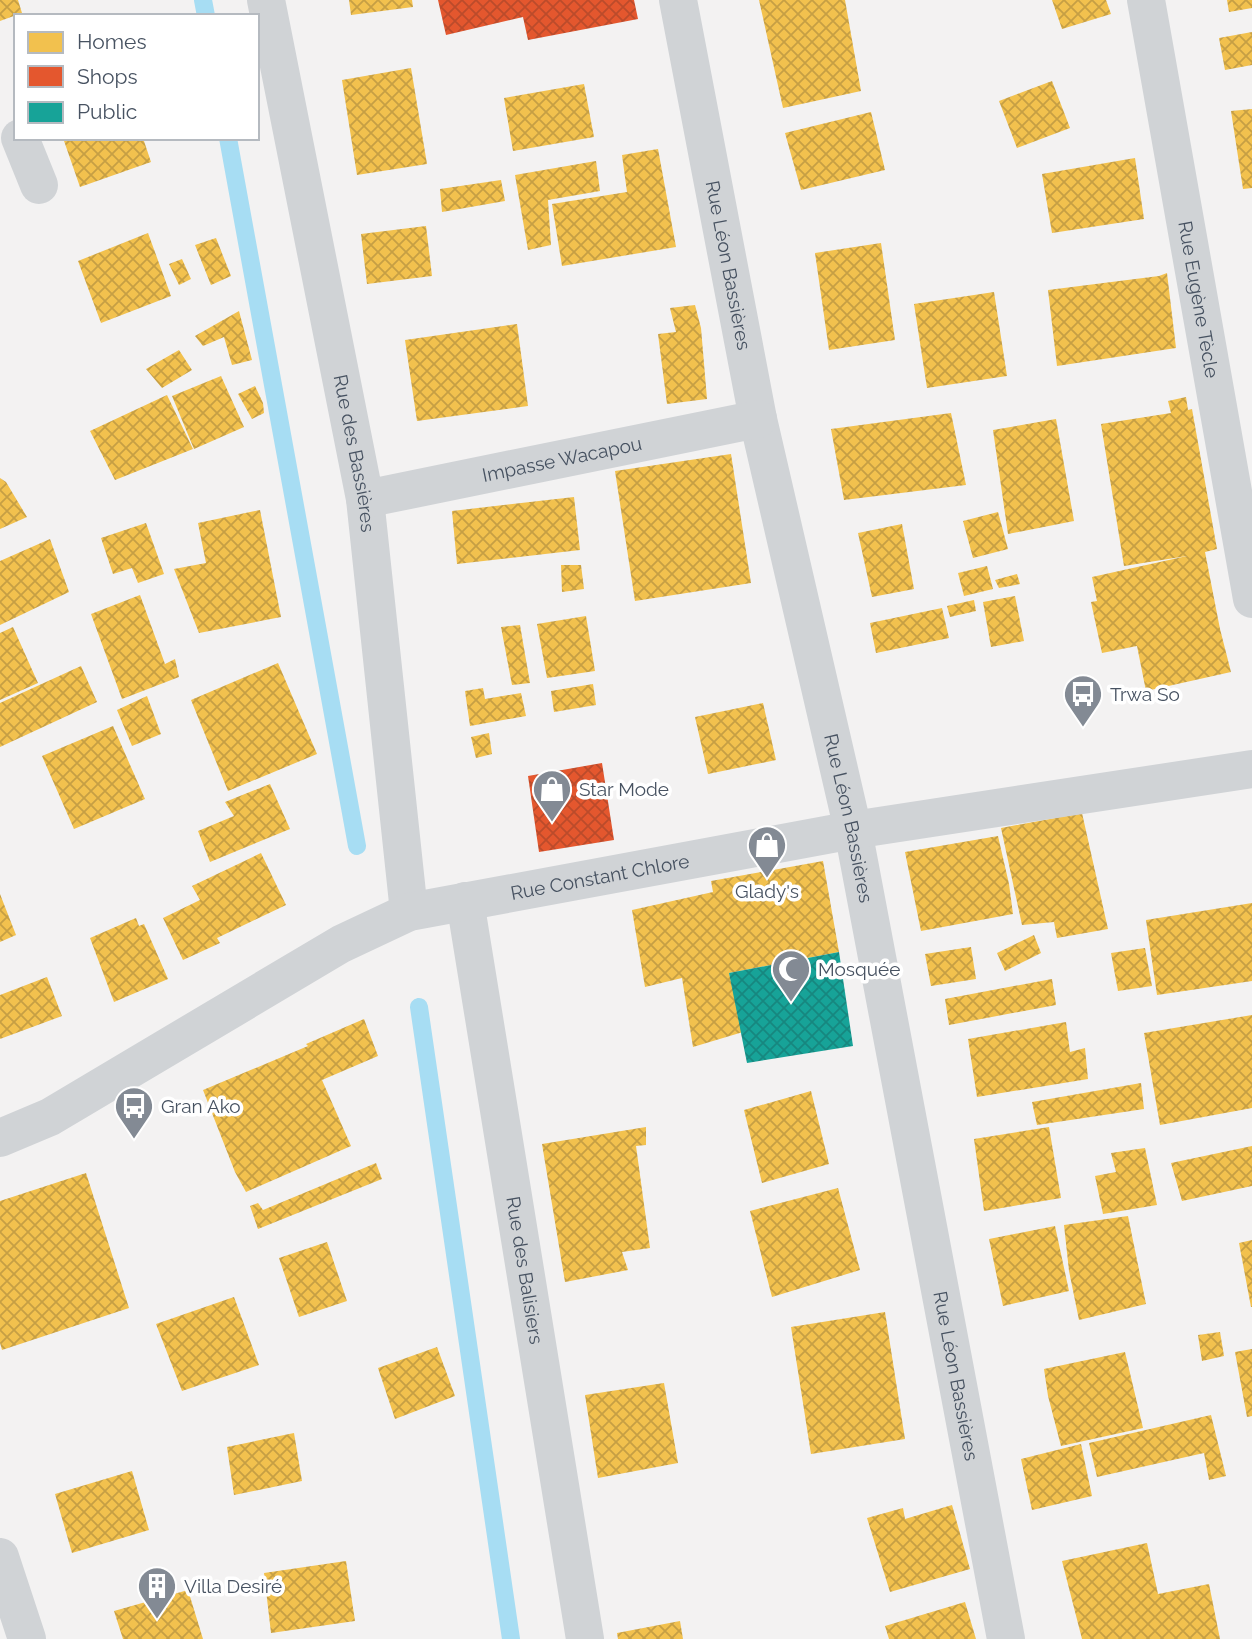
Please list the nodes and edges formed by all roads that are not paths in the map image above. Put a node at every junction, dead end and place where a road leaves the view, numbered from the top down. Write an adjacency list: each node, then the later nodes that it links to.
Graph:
1 (266, 0): 9 (street, Rue des Bassières)
2 (678, 0): 8 (street, Rue Léon Bassières)
3 (1146, 0): 10 (street, Rue Eugène Tècle)
4 (0, 116): 5 (street)
5 (14, 131)
6 (21, 140): 7 (street)
7 (39, 185)
8 (758, 419): 9 (street, Impasse Wacapou); 12 (street, Rue Léon Bassières)
9 (365, 499): 14 (street, Rue des Bassières)
10 (1252, 599)
11 (1252, 769): 12 (street, Rue Constant Chlore)
12 (853, 830): 13 (street, Rue Constant Chlore); 19 (street, Rue Léon Bassières)
13 (465, 901): 14 (street, Rue Constant Chlore); 18 (street, Rue des Balisiers)
14 (409, 912): 15 (street, Rue Constant Chlore)
15 (0, 1138)
16 (0, 1557): 17 (street)
17 (27, 1639)
18 (585, 1639)
19 (1006, 1639)

